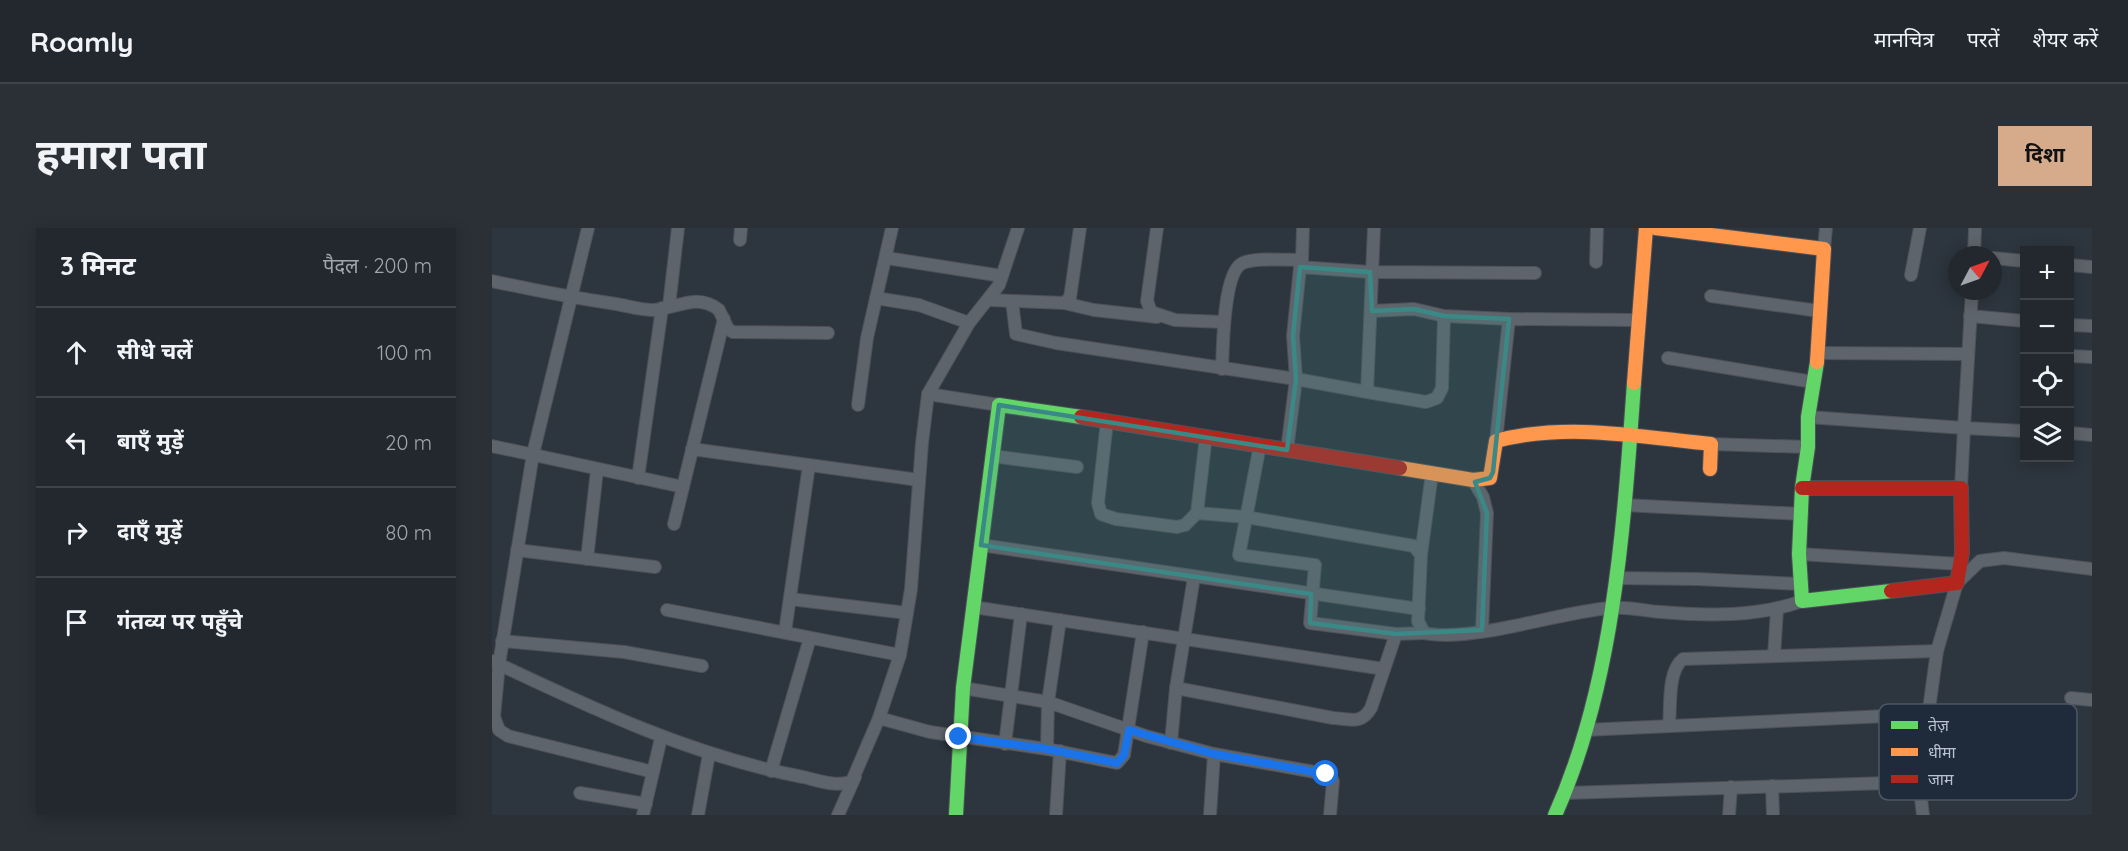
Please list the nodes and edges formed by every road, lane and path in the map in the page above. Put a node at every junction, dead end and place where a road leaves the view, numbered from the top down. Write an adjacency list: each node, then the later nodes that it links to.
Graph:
1 (588, 228): 30 (street)
2 (678, 228): 36 (street)
3 (892, 228): 17 (street)
4 (1018, 228): 27 (street)
5 (1080, 228): 35 (street)
6 (1157, 228): 41 (street)
7 (1303, 228): 21 (street)
8 (1374, 228): 24 (street)
9 (1597, 228): 20 (street)
10 (1646, 228): 44 (street)
11 (1655, 228): 16 (street)
12 (1826, 228): 16 (street)
13 (1920, 228): 26 (street)
14 (1975, 228): 15 (street)
15 (1974, 246)
16 (1824, 249): 38 (street)
17 (887, 258): 27 (street); 31 (street)
18 (2002, 259): 19 (street)
19 (2020, 261)
20 (1596, 262)
21 (1301, 263): 24 (street); 46 (street); 57 (street)
22 (2074, 265): 23 (street)
23 (2092, 267)
24 (1370, 272): 25 (street); 37 (street)
25 (1535, 273)
26 (1911, 275)
27 (1002, 276): 32 (street)
28 (492, 281): 30 (street)
29 (1711, 296): 38 (street)
30 (572, 298): 36 (street); 78 (street)
31 (876, 298): 47 (street); 61 (street)
32 (990, 300): 34 (street); 47 (street)
33 (1971, 300): 40 (street)
34 (1012, 301): 35 (street); 56 (street)
35 (1064, 303): 41 (street)
36 (665, 307): 42 (street); 85 (street)
37 (1372, 311): 39 (street); 59 (street)
38 (1819, 311): 51 (street)
39 (1444, 316): 43 (street); 59 (street)
40 (1970, 316): 45 (street); 52 (street)
41 (1160, 317): 46 (street)
42 (724, 319): 50 (street); 76 (street)
43 (1509, 319): 44 (street); 71 (street)
44 (1637, 320): 70 (street)
45 (2020, 321)
46 (1223, 322): 56 (street)
47 (969, 323): 60 (street)
48 (2074, 325): 49 (street)
49 (2092, 326)
50 (828, 333)
51 (1818, 353): 52 (street); 58 (street)
52 (1968, 354): 65 (street)
53 (2074, 356): 54 (street)
54 (2092, 357)
55 (1668, 358): 58 (street)
56 (1222, 369): 57 (street)
57 (1296, 379): 59 (street); 77 (street)
58 (1813, 382): 63 (street)
59 (1367, 392)
60 (928, 394): 62 (street); 86 (street)
61 (858, 405)
62 (999, 405): 64 (street); 79 (street)
63 (1808, 417): 65 (street); 75 (street)
64 (1107, 421): 69 (street); 92 (street)
65 (1964, 428): 66 (street); 90 (street)
66 (2020, 431)
67 (2074, 433): 68 (street)
68 (2092, 435)
69 (1206, 436): 73 (street); 92 (street)
70 (1631, 436): 71 (street); 72 (street); 91 (street)
71 (1496, 441): 87 (street)
72 (1711, 444): 75 (street); 82 (street)
73 (1260, 445): 77 (street); 94 (street)
74 (492, 446): 78 (street)
75 (1808, 447): 89 (street)
76 (692, 449): 80 (street); 88 (street)
77 (1287, 450): 84 (street)
78 (533, 454): 83 (street); 97 (street)
79 (992, 456): 81 (street); 96 (street)
80 (809, 465): 86 (street); 110 (street)
81 (1077, 467)
82 (1710, 469)
83 (597, 470): 85 (street); 101 (street)
84 (1432, 473): 87 (street); 99 (street)
85 (638, 478): 88 (street)
86 (919, 480): 117 (street)
87 (1473, 480): 120 (street)
88 (683, 487): 95 (street)
89 (1802, 488): 90 (street); 93 (street)
90 (1960, 488): 100 (street)
91 (1624, 505): 93 (street); 106 (street)
92 (1197, 513): 94 (street)
93 (1802, 514): 98 (street)
94 (1246, 517): 99 (street); 109 (street)
95 (675, 524)
96 (981, 544): 105 (street); 112 (street)
97 (517, 550): 101 (street); 127 (street)
98 (1799, 554): 100 (street); 108 (street)
99 (1421, 555): 114 (street)
100 (1961, 558): 102 (street); 107 (street)
101 (587, 559): 103 (street)
102 (1980, 561): 104 (street); 107 (street)
103 (655, 567)
104 (2092, 569)
105 (1194, 577): 109 (street); 126 (street)
106 (1616, 578): 108 (street); 113 (street)
107 (1957, 583): 111 (street); 128 (street)
108 (1801, 584): 111 (street)
109 (1311, 594): 114 (street); 124 (street)
110 (790, 599): 117 (street); 121 (street)
111 (1802, 601): 116 (street)
112 (973, 607): 118 (street); 134 (street)
113 (1612, 608): 116 (street); 120 (street); 145 (street)
114 (1419, 609): 123 (street)
115 (667, 610): 121 (street)
116 (1777, 610): 130 (street)
117 (907, 613): 129 (street)
118 (1021, 614): 119 (street); 136 (street)
119 (1060, 620): 122 (street); 139 (street)
120 (1482, 630): 123 (street)
121 (785, 632): 125 (street)
122 (1143, 632): 126 (street); 144 (street)
123 (1424, 633): 124 (street)
124 (1396, 634): 133 (street)
125 (810, 638): 129 (street); 154 (street)
126 (1183, 638): 133 (street); 135 (street)
127 (502, 641): 131 (street); 132 (street)
128 (1937, 651): 130 (street); 140 (street)
129 (900, 655): 142 (street)
130 (1774, 656): 143 (street)
131 (495, 663): 147 (street); 155 (street)
132 (702, 666)
133 (1384, 669): 135 (street)
134 (963, 688): 136 (street); 146 (street)
135 (1176, 688): 148 (street)
136 (1012, 696): 139 (street); 149 (street)
137 (2071, 698): 138 (street)
138 (2092, 700)
139 (1048, 702): 144 (street); 150 (street)
140 (1931, 704)
141 (1879, 716): 143 (street)
142 (879, 718): 146 (street); 156 (street)
143 (1669, 726): 145 (street)
144 (1129, 730): 148 (street); 151 (street)
145 (1585, 730): 161 (street)
146 (959, 737): 149 (street); 166 (street)
147 (661, 738): 152 (street); 155 (street)
148 (1172, 743): 153 (street)
149 (1005, 744): 150 (street)
150 (1047, 749): 151 (street)
151 (1060, 751): 167 (street)
152 (709, 754): 154 (street); 164 (street)
153 (1214, 754): 168 (street); 169 (street)
154 (771, 771): 156 (street)
155 (653, 772): 163 (street)
156 (856, 776): 165 (street)
157 (1879, 783): 158 (street)
158 (1772, 786): 159 (street); 172 (street)
159 (1731, 787): 161 (street); 171 (street)
160 (580, 793): 163 (street)
161 (1566, 793): 170 (street)
162 (1921, 800): 173 (street)
163 (644, 809)
164 (698, 815)
165 (838, 815)
166 (956, 815)
167 (1056, 815)
168 (1210, 815)
169 (1330, 815)
170 (1555, 815)
171 (1729, 815)
172 (1773, 815)
173 (1923, 815)

